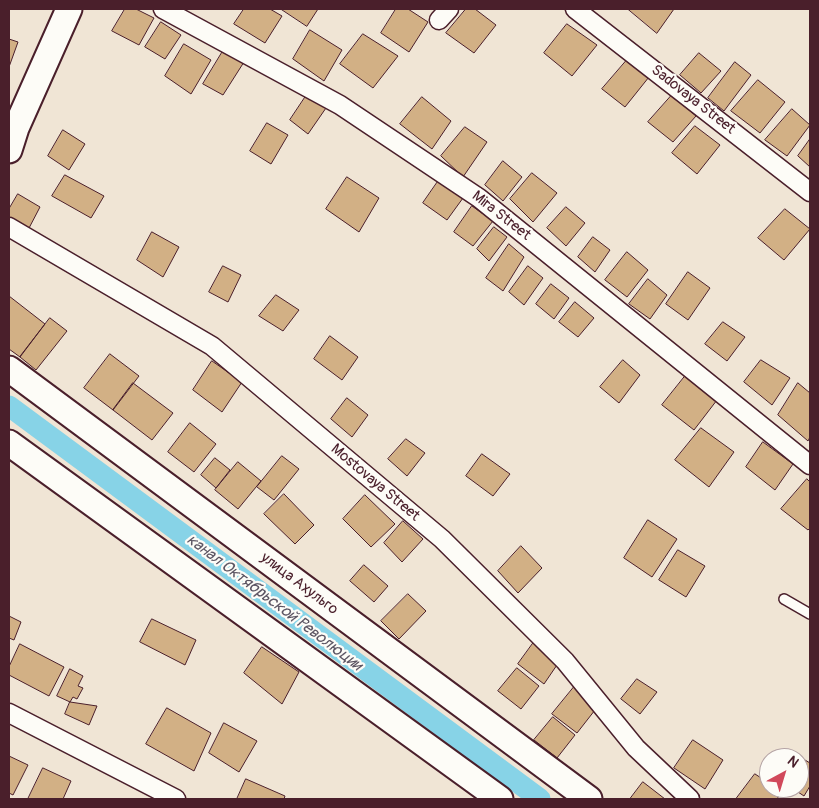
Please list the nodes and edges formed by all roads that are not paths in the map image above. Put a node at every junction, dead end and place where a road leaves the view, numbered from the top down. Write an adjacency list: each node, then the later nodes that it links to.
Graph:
1 (63, 9): 5 (main road)
2 (69, 9): 5 (main road)
3 (163, 9): 10 (street, Mira Street)
4 (575, 9): 6 (street, Sadovaya Street)
5 (11, 132)
6 (810, 192)
7 (9, 228): 17 (street, Mostovaya Street)
8 (9, 369): 16 (main road, улица Ахульго)
9 (9, 443): 15 (main road)
10 (810, 465)
11 (784, 599): 12 (lane)
12 (810, 614)
13 (9, 712): 14 (street)
14 (176, 799)
15 (500, 799)
16 (589, 799)
17 (690, 799)

